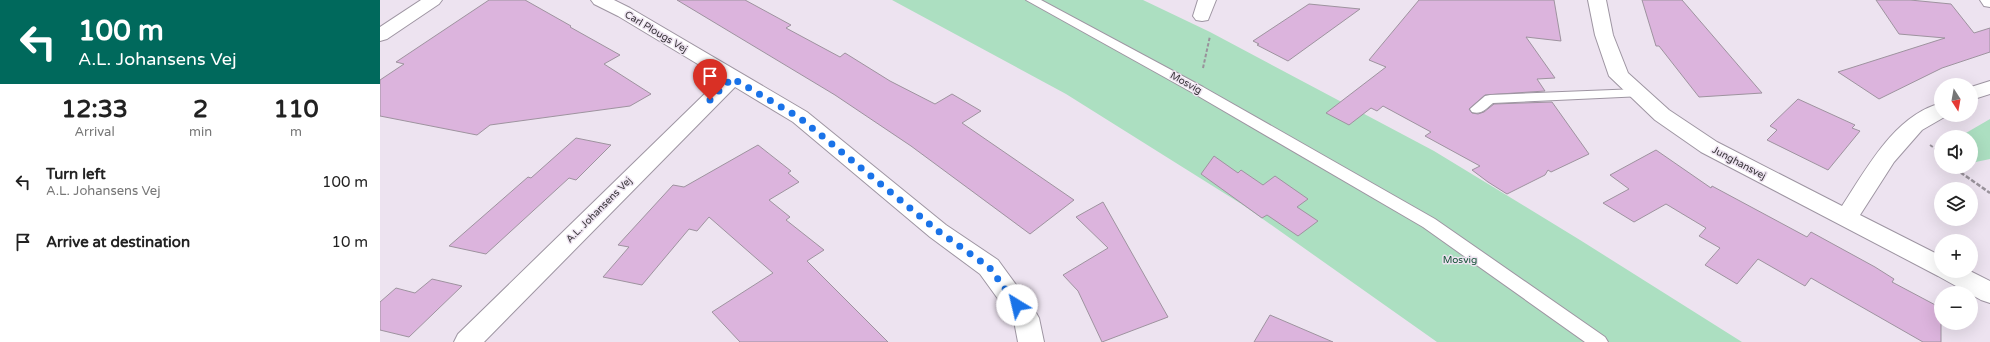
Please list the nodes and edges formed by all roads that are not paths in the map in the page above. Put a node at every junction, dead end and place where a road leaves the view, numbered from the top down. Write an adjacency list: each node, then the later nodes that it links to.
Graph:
1 (433, 0): 5 (street)
2 (600, 0): 6 (street, Carl Plougs Vej)
3 (1032, 0): 18 (lane, Mosvig)
4 (1597, 0): 9 (street, Junghansvej)
5 (380, 35)
6 (732, 78): 16 (street, A.L. Johansens Vej); 17 (street, Carl Plougs Vej)
7 (1990, 87): 8 (street)
8 (1978, 91)
9 (1638, 93): 10 (lane); 12 (street, Junghansvej)
10 (1477, 109)
11 (1934, 114): 12 (street)
12 (1846, 218): 13 (street, Junghansvej)
13 (1934, 263)
14 (1961, 278): 15 (street)
15 (1990, 293)
16 (467, 342)
17 (1032, 342)
18 (1599, 342)

